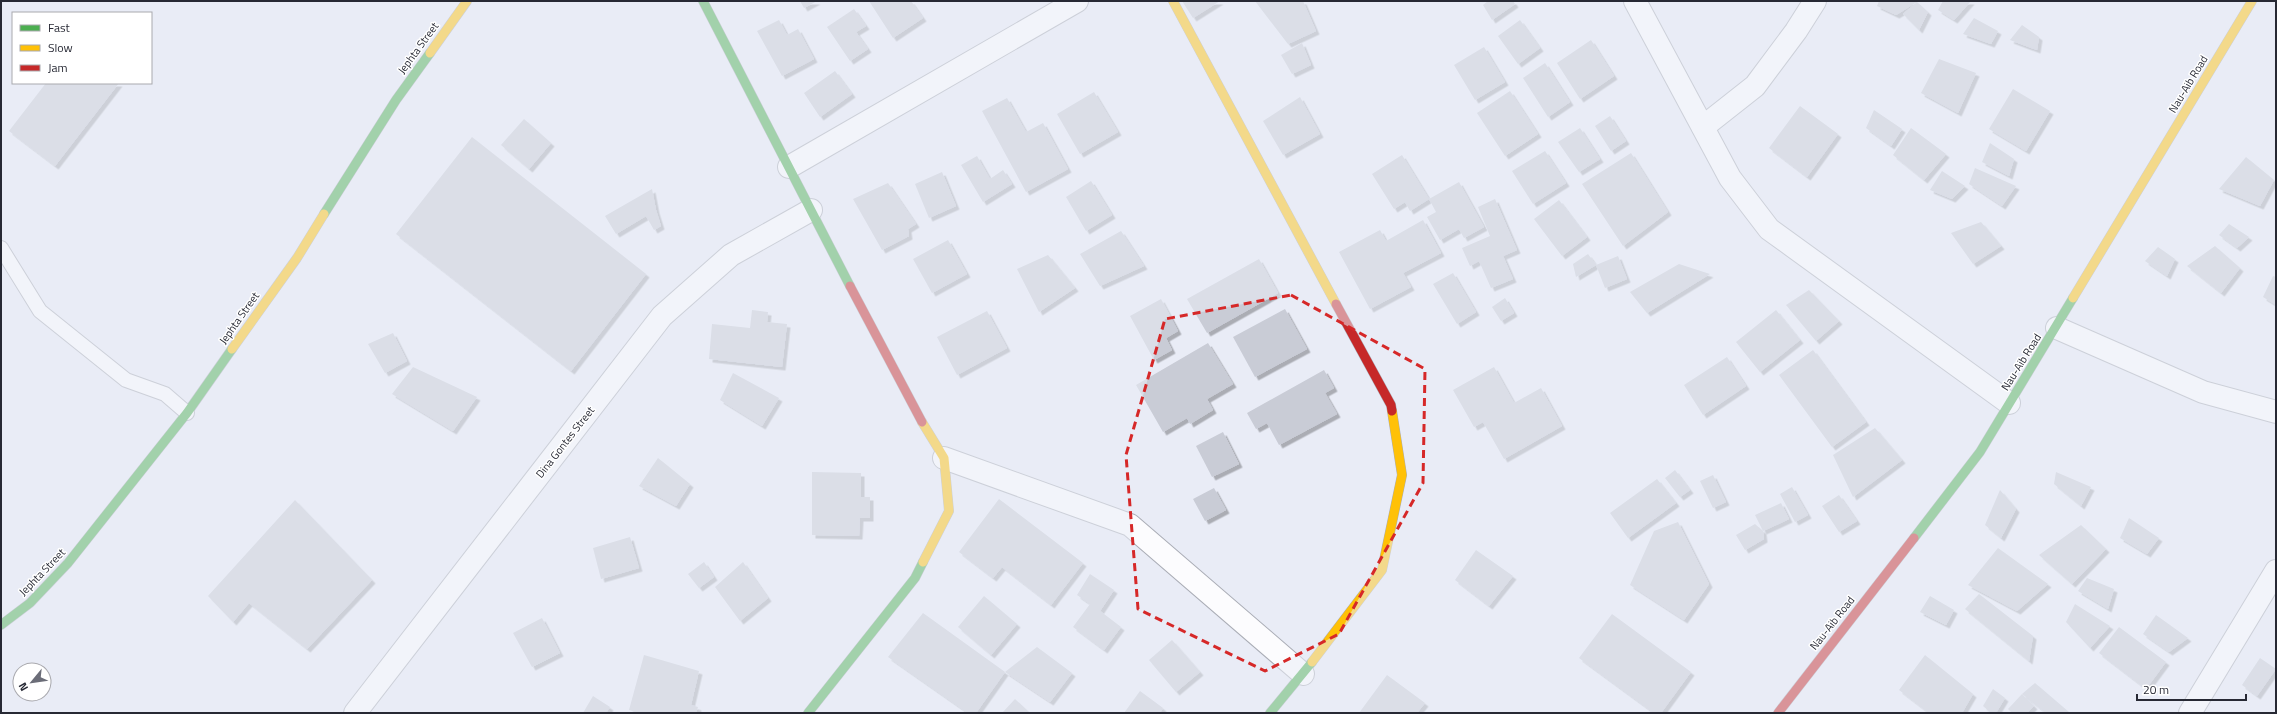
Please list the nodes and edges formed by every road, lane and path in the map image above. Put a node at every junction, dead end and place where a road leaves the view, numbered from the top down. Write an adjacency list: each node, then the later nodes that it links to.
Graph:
1 (467, 1): 15 (street, Jephta Street)
2 (703, 1): 9 (street)
3 (1077, 1): 9 (street)
4 (1173, 1): 19 (street)
5 (1635, 1): 8 (street)
6 (1815, 1): 8 (street)
7 (2252, 1): 12 (street, Nau-Aib Road)
8 (1703, 127): 13 (street)
9 (789, 168): 10 (street)
10 (811, 210): 16 (street); 20 (street, Dina Gontes Street)
11 (1, 248): 15 (lane)
12 (2057, 328): 13 (street, Nau-Aib Road); 14 (street)
13 (2009, 403): 23 (street, Nau-Aib Road)
14 (2276, 412)
15 (187, 413): 18 (street, Jephta Street)
16 (944, 458): 19 (street); 21 (street)
17 (2276, 571): 24 (street)
18 (1, 625)
19 (1303, 674): 22 (street)
20 (355, 713)
21 (808, 713)
22 (1270, 713)
23 (1778, 713)
24 (2190, 713)

